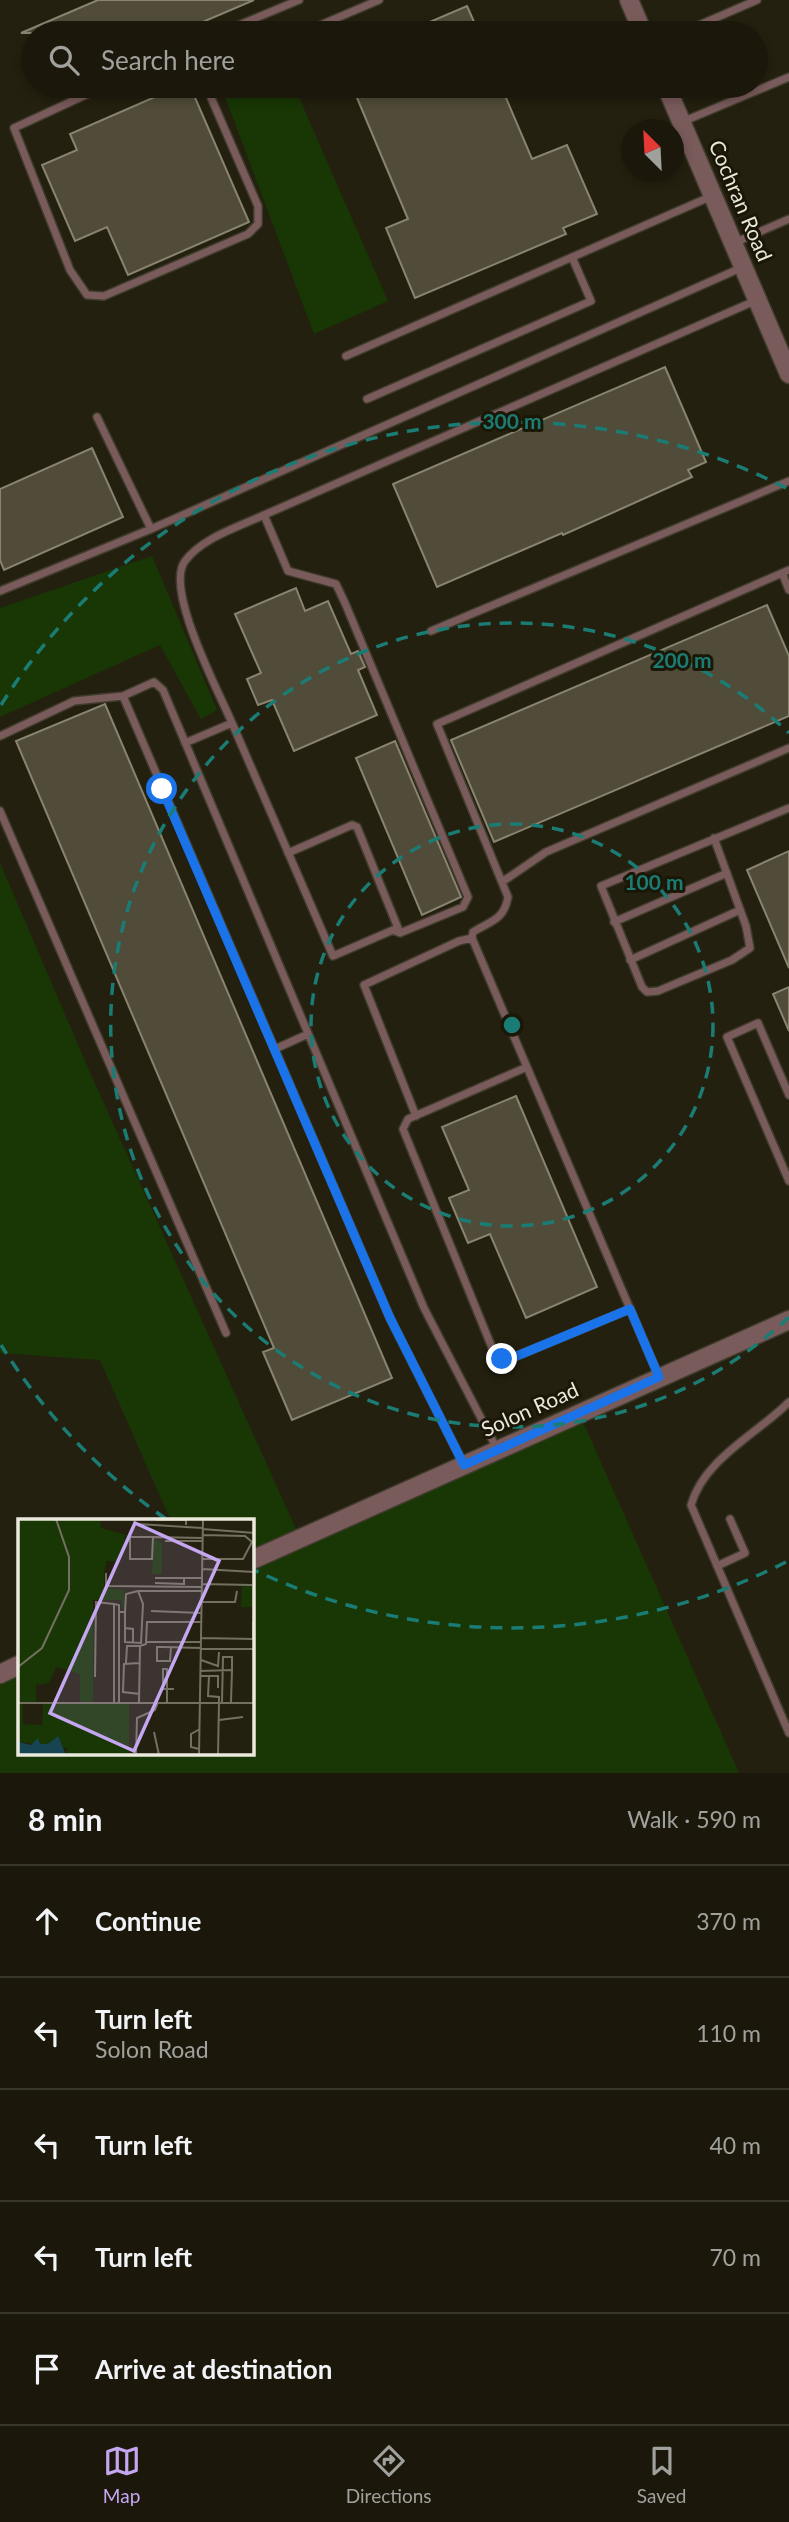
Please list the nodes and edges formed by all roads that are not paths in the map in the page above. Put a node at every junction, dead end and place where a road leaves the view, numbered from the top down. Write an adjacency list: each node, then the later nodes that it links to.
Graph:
1 (299, 0): 5 (lane)
2 (379, 0): 6 (lane)
3 (629, 0): 7 (street)
4 (757, 0): 8 (lane)
5 (249, 21)
6 (330, 21)
7 (638, 21)
8 (709, 21)
9 (789, 76): 10 (lane)
10 (768, 85)
11 (79, 98): 12 (lane)
12 (211, 98)
13 (671, 98): 15 (street, Cochran Road)
14 (738, 98): 16 (lane)
15 (679, 119)
16 (684, 122)
17 (684, 130): 18 (street, Cochran Road)
18 (713, 196): 20 (street, Cochran Road); 21 (lane)
19 (789, 219): 20 (lane)
20 (733, 243): 22 (street, Cochran Road)
21 (572, 257): 24 (lane); 26 (lane)
22 (743, 267): 23 (street, Cochran Road); 30 (lane)
23 (758, 300): 25 (street, Cochran Road); 29 (lane)
24 (346, 356)
25 (789, 374)
26 (367, 399)
27 (97, 416): 30 (lane)
28 (789, 481): 34 (lane)
29 (264, 515): 36 (lane); 48 (lane)
30 (150, 529): 33 (lane)
31 (785, 572): 32 (lane); 45 (lane)
32 (789, 590)
33 (0, 591)
34 (431, 631)
35 (123, 696): 37 (lane); 38 (lane); 52 (lane)
36 (232, 723): 38 (lane); 43 (lane)
37 (0, 736)
38 (185, 743): 51 (lane)
39 (789, 748): 45 (lane)
40 (789, 808): 42 (lane)
41 (0, 811): 59 (lane)
42 (714, 838): 44 (lane); 47 (lane)
43 (288, 853): 48 (lane); 48 (lane)
44 (727, 873): 46 (lane); 47 (lane)
45 (502, 883): 49 (lane)
46 (740, 910): 50 (lane); 50 (lane)
47 (614, 922): 50 (lane)
48 (400, 933)
49 (472, 938): 53 (lane); 55 (lane)
50 (631, 960)
51 (309, 1034): 52 (lane); 62 (lane)
52 (275, 1049): 63 (lane)
53 (527, 1067): 55 (lane); 57 (lane)
54 (789, 1095): 56 (lane)
55 (416, 1116): 57 (lane)
56 (789, 1181)
57 (630, 1309): 60 (lane)
58 (789, 1320): 60 (street, Solon Road)
59 (226, 1333)
60 (659, 1377): 62 (street, Solon Road)
61 (789, 1402): 66 (lane)
62 (497, 1450): 63 (street, Solon Road)
63 (464, 1465): 65 (street, Solon Road)
64 (730, 1519): 66 (lane)
65 (254, 1559)
66 (717, 1566): 69 (lane)
67 (18, 1665): 68 (street)
68 (0, 1674)
69 (789, 1733)

